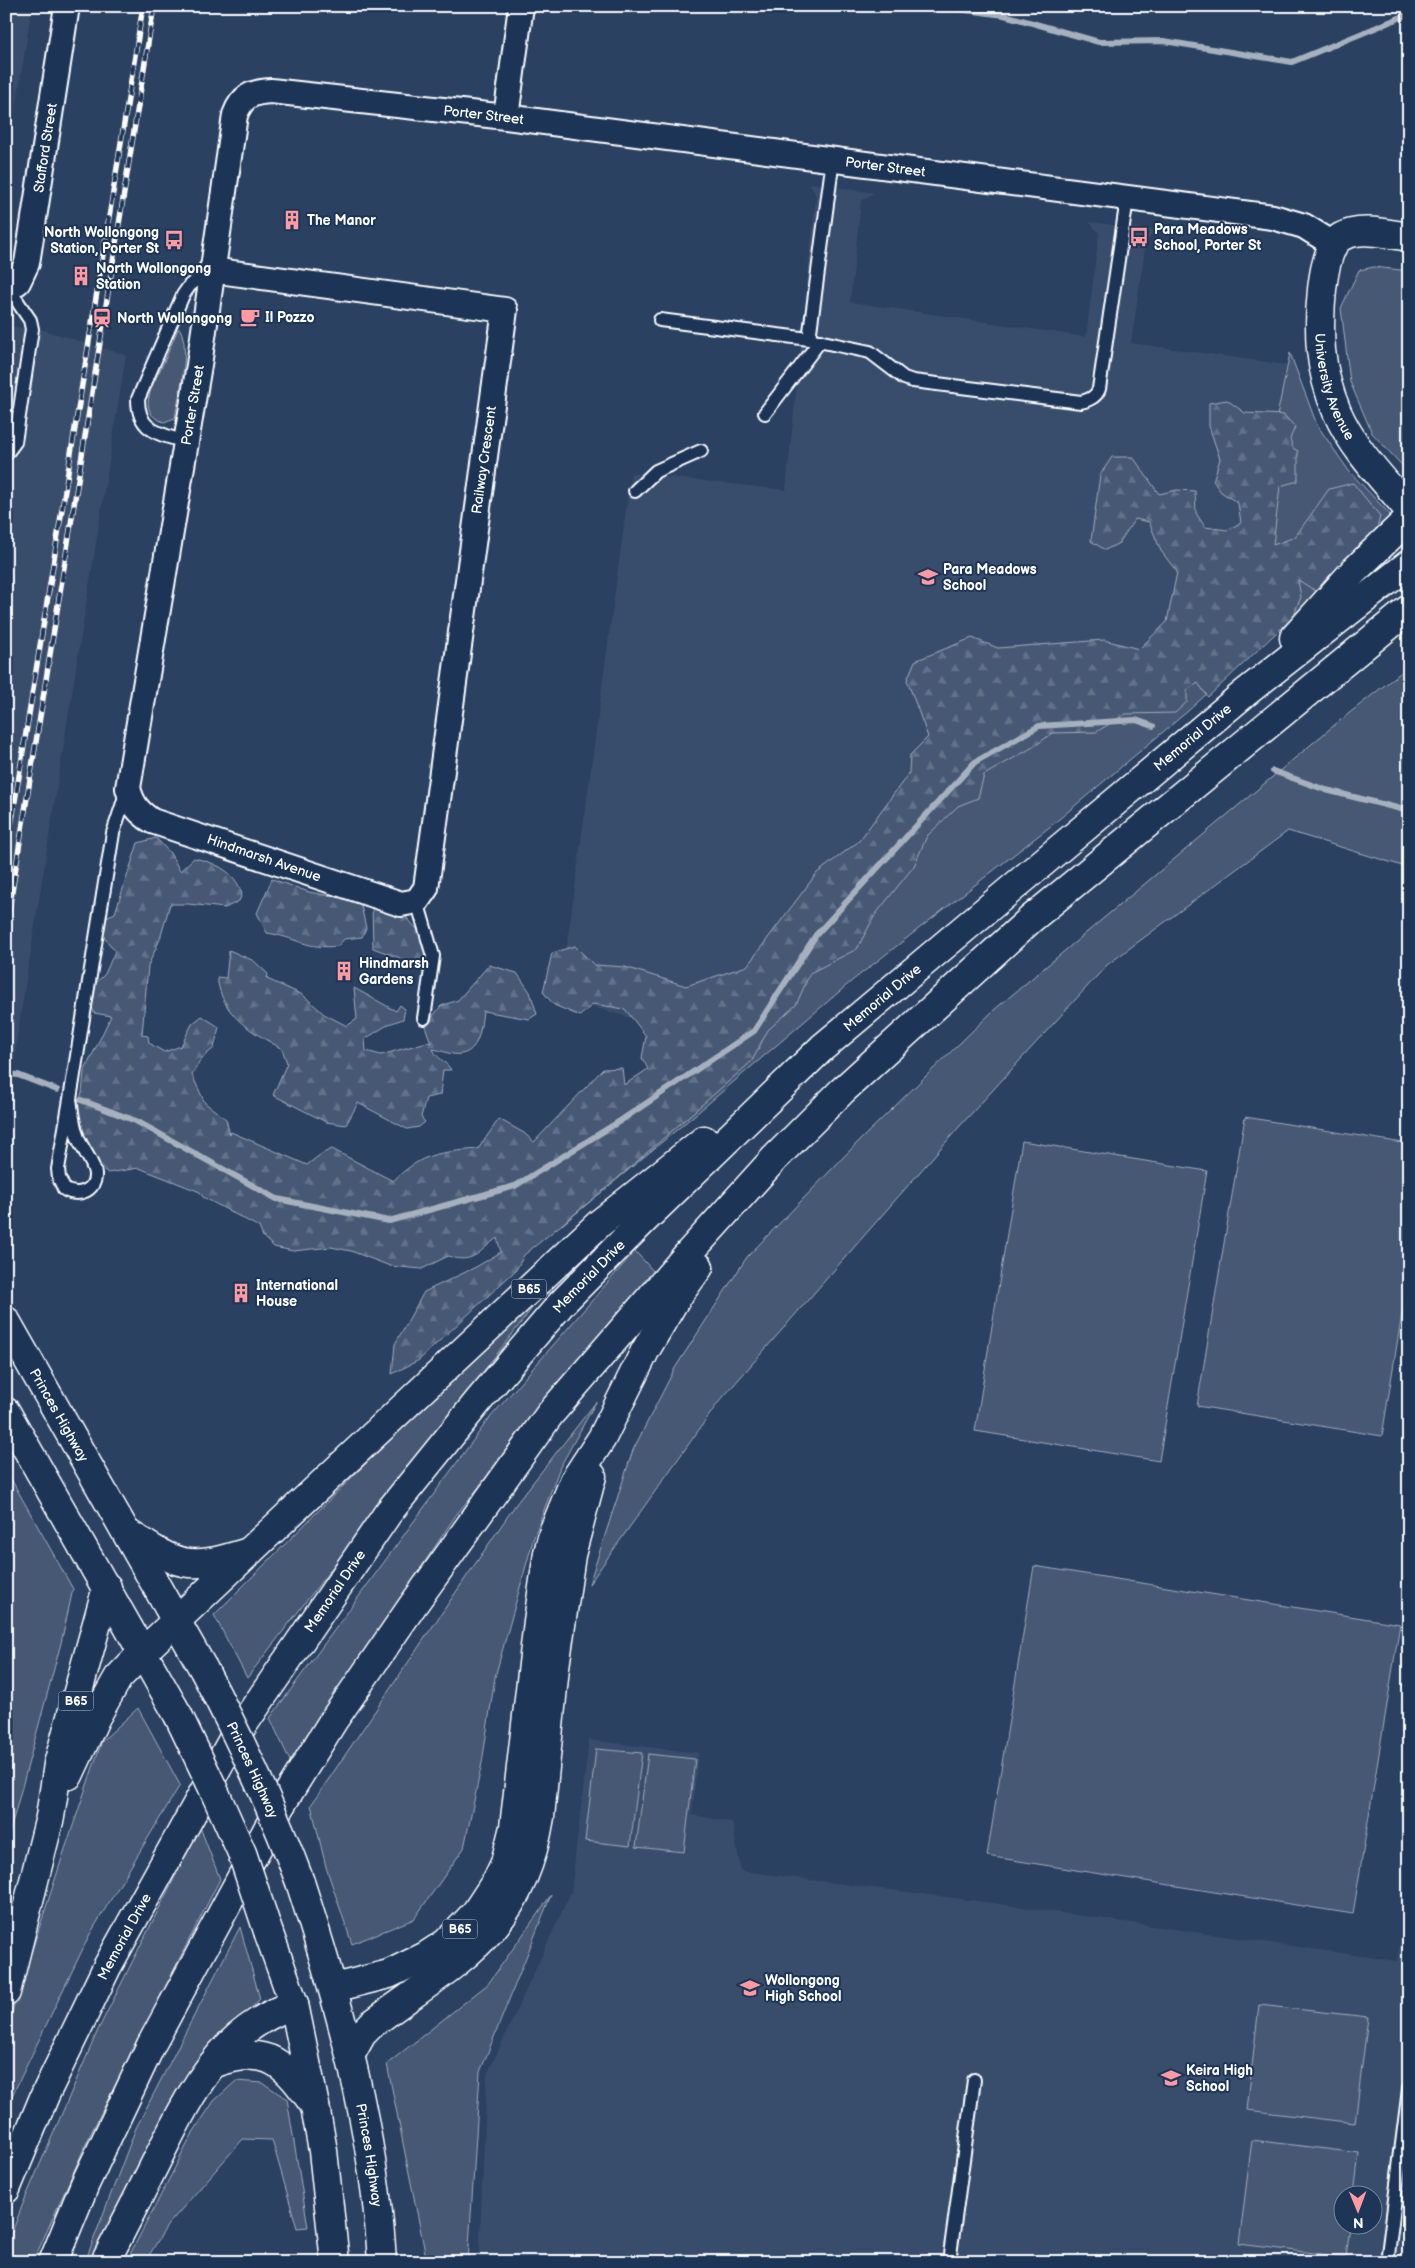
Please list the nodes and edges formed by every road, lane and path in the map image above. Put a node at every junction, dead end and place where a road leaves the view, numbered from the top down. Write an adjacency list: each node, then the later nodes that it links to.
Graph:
1 (67, 6): 9 (street, Stafford Street)
2 (521, 6): 3 (street)
3 (506, 117): 4 (street, Porter Street); 8 (street, Porter Street)
4 (833, 159): 5 (street, Porter Street); 11 (lane)
5 (1127, 199): 7 (street, Porter Street); 11 (lane)
6 (1409, 237): 7 (main road)
7 (1333, 244): 17 (main road, University Avenue)
8 (211, 270): 13 (street, Porter Street); 13 (lane); 24 (street, Railway Crescent)
9 (9, 288): 15 (lane)
10 (660, 320): 11 (lane)
11 (815, 340): 12 (lane)
12 (765, 413)
13 (186, 442): 23 (street, Porter Street)
14 (701, 451): 16 (lane)
15 (6, 454)
16 (635, 491)
17 (1406, 509): 21 (main road)
18 (1409, 564): 21 (main road, Memorial Drive)
19 (1409, 609): 22 (main road)
20 (1409, 629): 22 (main road)
21 (1245, 693): 26 (main road, Memorial Drive)
22 (1270, 724): 28 (main road)
23 (128, 788): 24 (street, Hindmarsh Avenue); 27 (lane)
24 (417, 901): 25 (lane)
25 (424, 1018)
26 (823, 1047): 33 (main road, B65); 46 (main road, Memorial Drive)
27 (70, 1099): 27 (lane)
28 (774, 1159): 31 (main road, B65); 47 (main road)
29 (6, 1321): 32 (main road, Princes Highway)
30 (6, 1412): 34 (main road)
31 (602, 1438): 38 (main road, B65); 41 (main road)
32 (126, 1532): 33 (main road); 35 (main road, Princes Highway)
33 (250, 1551): 35 (main road, B65)
34 (107, 1587): 36 (main road); 37 (main road, B65)
35 (176, 1621): 36 (main road, B65); 38 (main road, Princes Highway, bridge)
36 (143, 1652): 37 (main road, B65); 40 (main road, bridge)
37 (50, 1817): 39 (main road, B65)
38 (334, 1988): 40 (main road, B65); 41 (main road, Princes Highway)
39 (6, 1992)
40 (294, 2004): 42 (main road, B65); 45 (main road)
41 (351, 2054): 50 (main road, Princes Highway)
42 (215, 2063): 45 (main road); 48 (main road, B65)
43 (974, 2080): 51 (lane)
44 (1409, 2089): 52 (lane)
45 (315, 2106): 49 (main road)
46 (6, 2188)
47 (53, 2262)
48 (105, 2262)
49 (335, 2262)
50 (382, 2262)
51 (949, 2262)
52 (1387, 2262)

